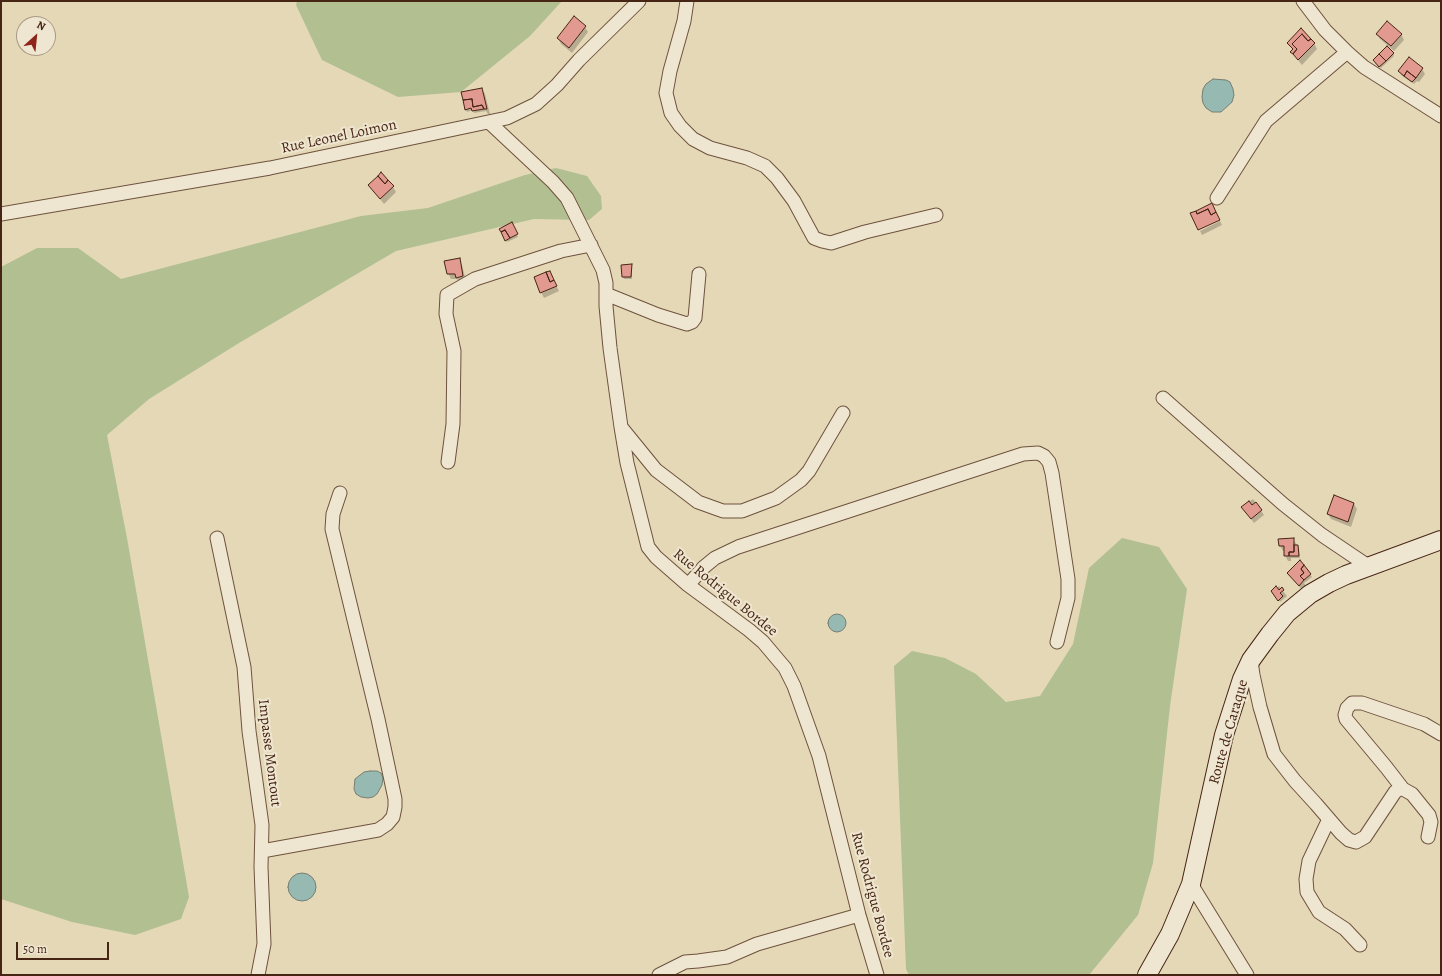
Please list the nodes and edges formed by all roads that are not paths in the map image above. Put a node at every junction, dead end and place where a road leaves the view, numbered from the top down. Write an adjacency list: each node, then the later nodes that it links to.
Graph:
1 (639, 1): 6 (street, Rue Leonel Loimon)
2 (687, 1): 9 (street)
3 (1303, 1): 4 (street)
4 (1347, 52): 5 (street); 7 (street)
5 (1441, 116)
6 (490, 123): 8 (street, Rue Leonel Loimon); 10 (street, Rue Rodrigue Bordee)
7 (1216, 198)
8 (1, 214)
9 (936, 215)
10 (591, 245): 12 (street, Rue Rodrigue Bordee); 16 (street)
11 (699, 274): 12 (street)
12 (606, 294): 15 (street, Rue Rodrigue Bordee)
13 (1163, 398): 20 (street)
14 (843, 413): 15 (street)
15 (621, 427): 21 (street, Rue Rodrigue Bordee)
16 (448, 462)
17 (340, 493): 28 (street)
18 (217, 538): 28 (street, Impasse Montout)
19 (1441, 540): 20 (street, Route de Caraque)
20 (1368, 566): 23 (street, Route de Caraque)
21 (688, 585): 22 (street); 30 (street, Rue Rodrigue Bordee)
22 (1057, 642)
23 (1252, 660): 26 (street); 29 (street, Route de Caraque)
24 (1441, 734): 25 (street)
25 (1402, 789): 26 (street); 27 (street)
26 (1329, 819): 31 (street)
27 (1428, 837)
28 (262, 851): 32 (street, Impasse Montout)
29 (1191, 884): 35 (street, Route de Caraque); 36 (street)
30 (859, 915): 33 (street); 34 (street, Rue Rodrigue Bordee)
31 (1360, 945)
32 (258, 975)
33 (659, 975)
34 (877, 975)
35 (1147, 975)
36 (1247, 975)

